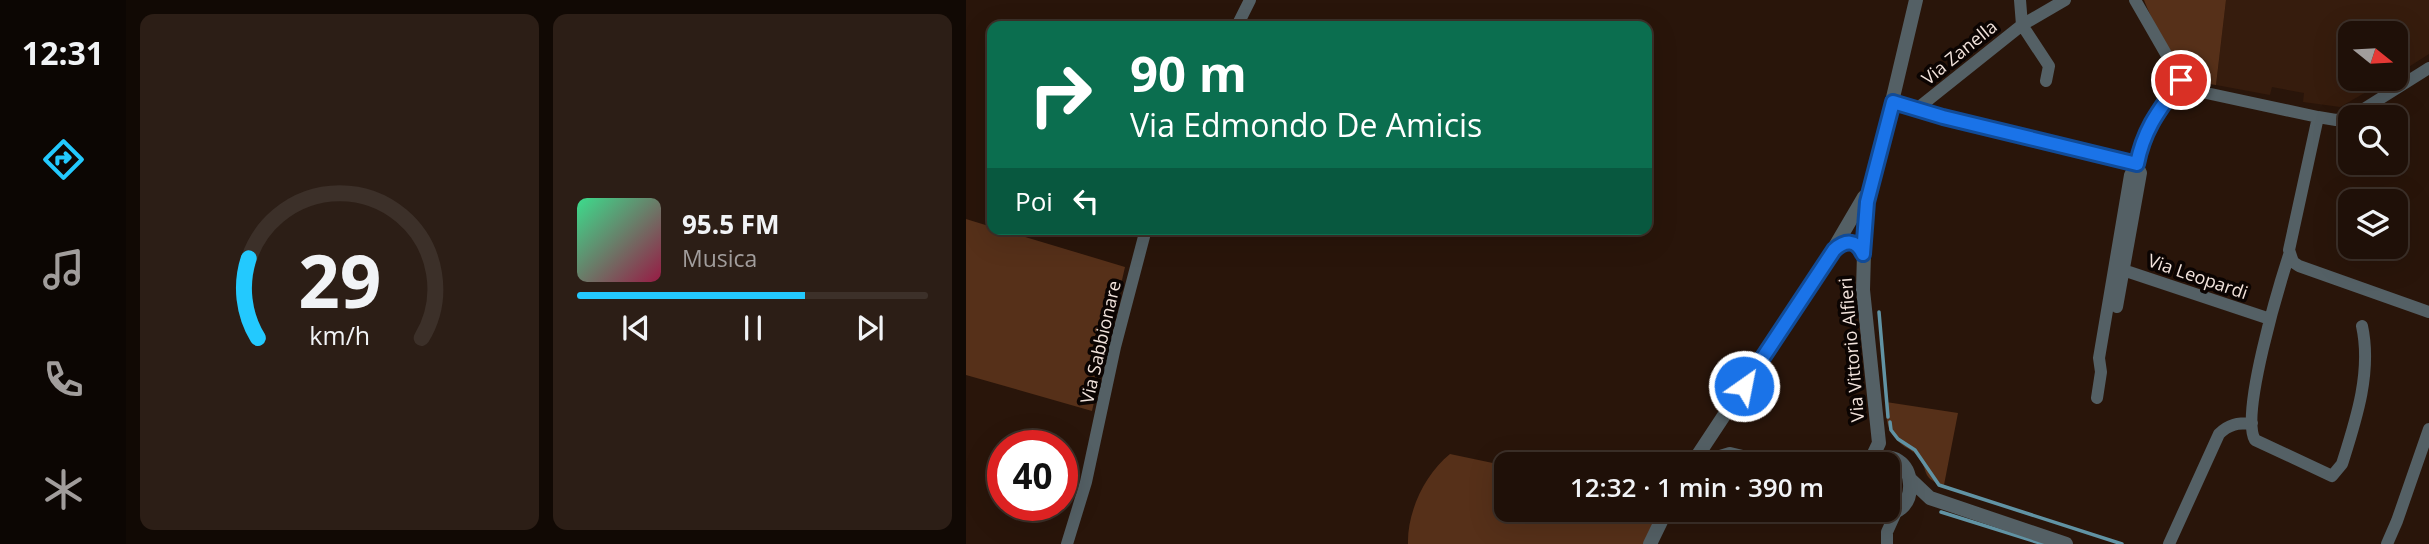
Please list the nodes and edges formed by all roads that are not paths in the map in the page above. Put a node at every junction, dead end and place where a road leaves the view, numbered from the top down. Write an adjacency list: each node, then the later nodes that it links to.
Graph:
1 (1250, 0): 6 (street)
2 (1916, 0): 11 (street)
3 (2020, 0): 7 (street)
4 (2065, 0): 7 (street, Via Zanella)
5 (2135, 0): 9 (street)
6 (1240, 21)
7 (2022, 25): 10 (street, Via Zanella); 13 (street, Via Zanella)
8 (2429, 68): 12 (street)
9 (2181, 80): 14 (street); 16 (street)
10 (2046, 81)
11 (1893, 102): 13 (street); 17 (street)
12 (2371, 105)
13 (1918, 108): 16 (street)
14 (2318, 117): 15 (street); 20 (street)
15 (2338, 120)
16 (2137, 164): 22 (street)
17 (1872, 180): 19 (street, Via Vittorio Alfieri); 21 (street)
18 (1144, 235): 42 (street, Via Sabbionare)
19 (1863, 254): 21 (street); 30 (street, Via Vittorio Alfieri)
20 (2289, 255): 23 (street); 24 (street)
21 (1830, 256): 27 (street)
22 (2119, 269): 24 (street, Via Leopardi); 26 (street)
23 (2429, 312)
24 (2270, 319): 28 (street)
25 (2362, 326): 28 (street)
26 (2097, 398)
27 (1721, 421): 31 (street); 32 (street)
28 (2252, 423): 45 (street)
29 (2429, 429): 46 (street)
30 (1879, 443): 33 (street, Via Vittorio Alfieri); 34 (street, Via Vittorio Alfieri)
31 (1700, 452)
32 (1729, 452)
33 (1874, 452)
34 (1888, 452)
35 (1900, 465): 36 (street, Via Vittorio Alfieri)
36 (1911, 480): 37 (street, Via Vittorio Alfieri); 38 (street)
37 (1930, 498): 38 (street); 44 (street)
38 (1900, 508)
39 (1661, 522): 43 (street)
40 (1879, 522): 41 (street)
41 (1887, 538)
42 (1067, 544)
43 (1650, 544)
44 (2066, 544)
45 (2169, 544)
46 (2387, 544)

